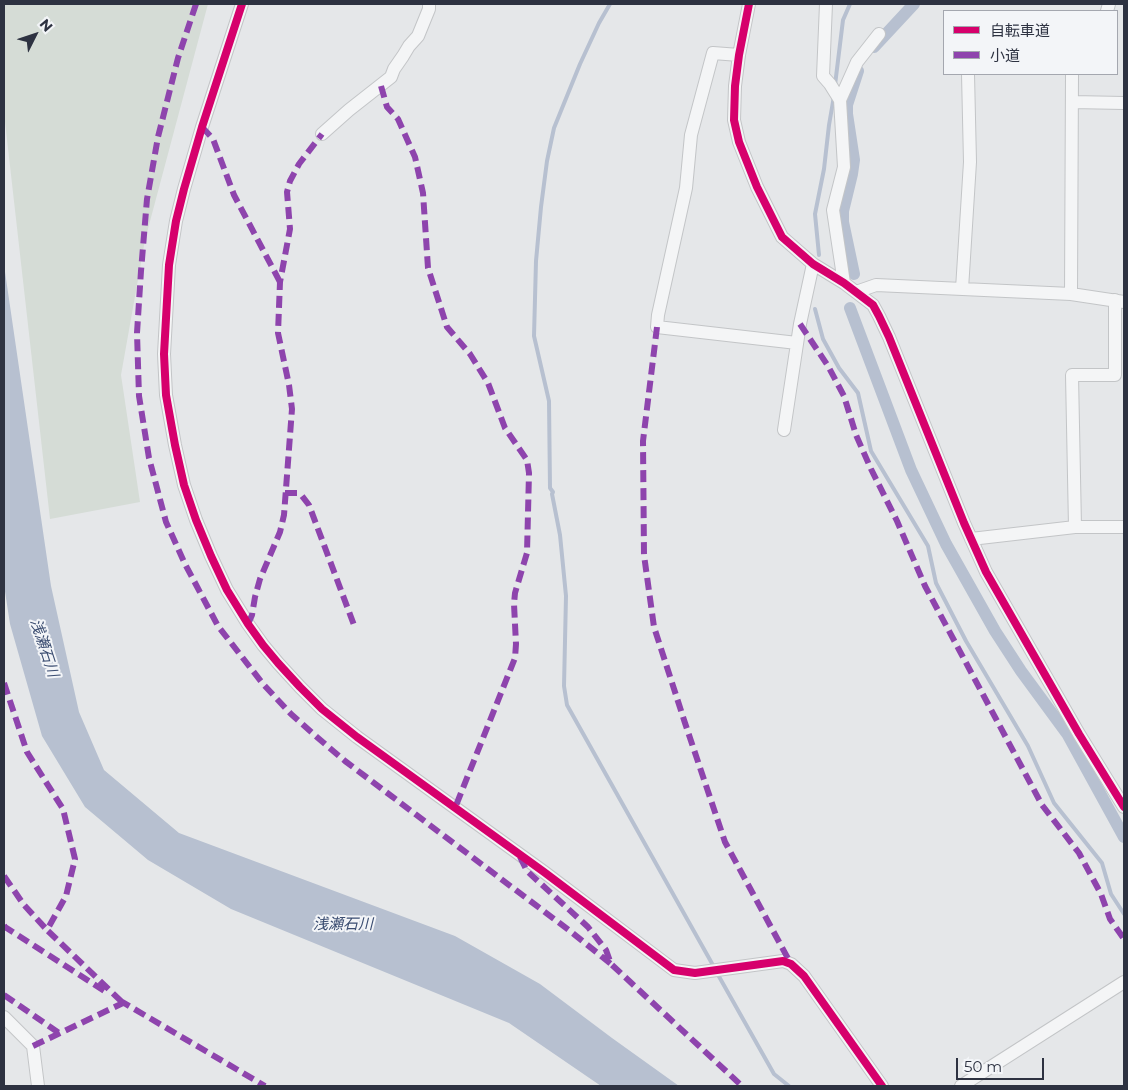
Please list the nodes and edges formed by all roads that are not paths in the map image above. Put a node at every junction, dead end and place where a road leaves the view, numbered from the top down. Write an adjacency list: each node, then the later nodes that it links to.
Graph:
1 (242, 4): 28 (street)
2 (429, 4): 12 (street)
3 (749, 4): 6 (street)
4 (826, 4): 9 (street)
5 (879, 34): 9 (street)
6 (739, 55): 13 (street); 19 (street)
7 (968, 75): 15 (street)
8 (1072, 75): 10 (street)
9 (840, 100): 14 (street)
10 (1072, 102): 11 (street); 17 (street)
11 (1124, 103)
12 (322, 134)
13 (813, 264): 14 (street); 19 (street)
14 (844, 283): 16 (street)
15 (962, 289): 16 (street); 17 (street)
16 (856, 292): 23 (street)
17 (1071, 294): 18 (street)
18 (1120, 301): 21 (street)
19 (797, 344): 20 (street)
20 (784, 430)
21 (1075, 527): 22 (street); 23 (street)
22 (1124, 527)
23 (971, 539): 24 (street)
24 (1124, 807)
25 (1124, 982): 29 (street)
26 (4, 1018): 27 (street)
27 (38, 1086)
28 (882, 1086)
29 (961, 1086)

